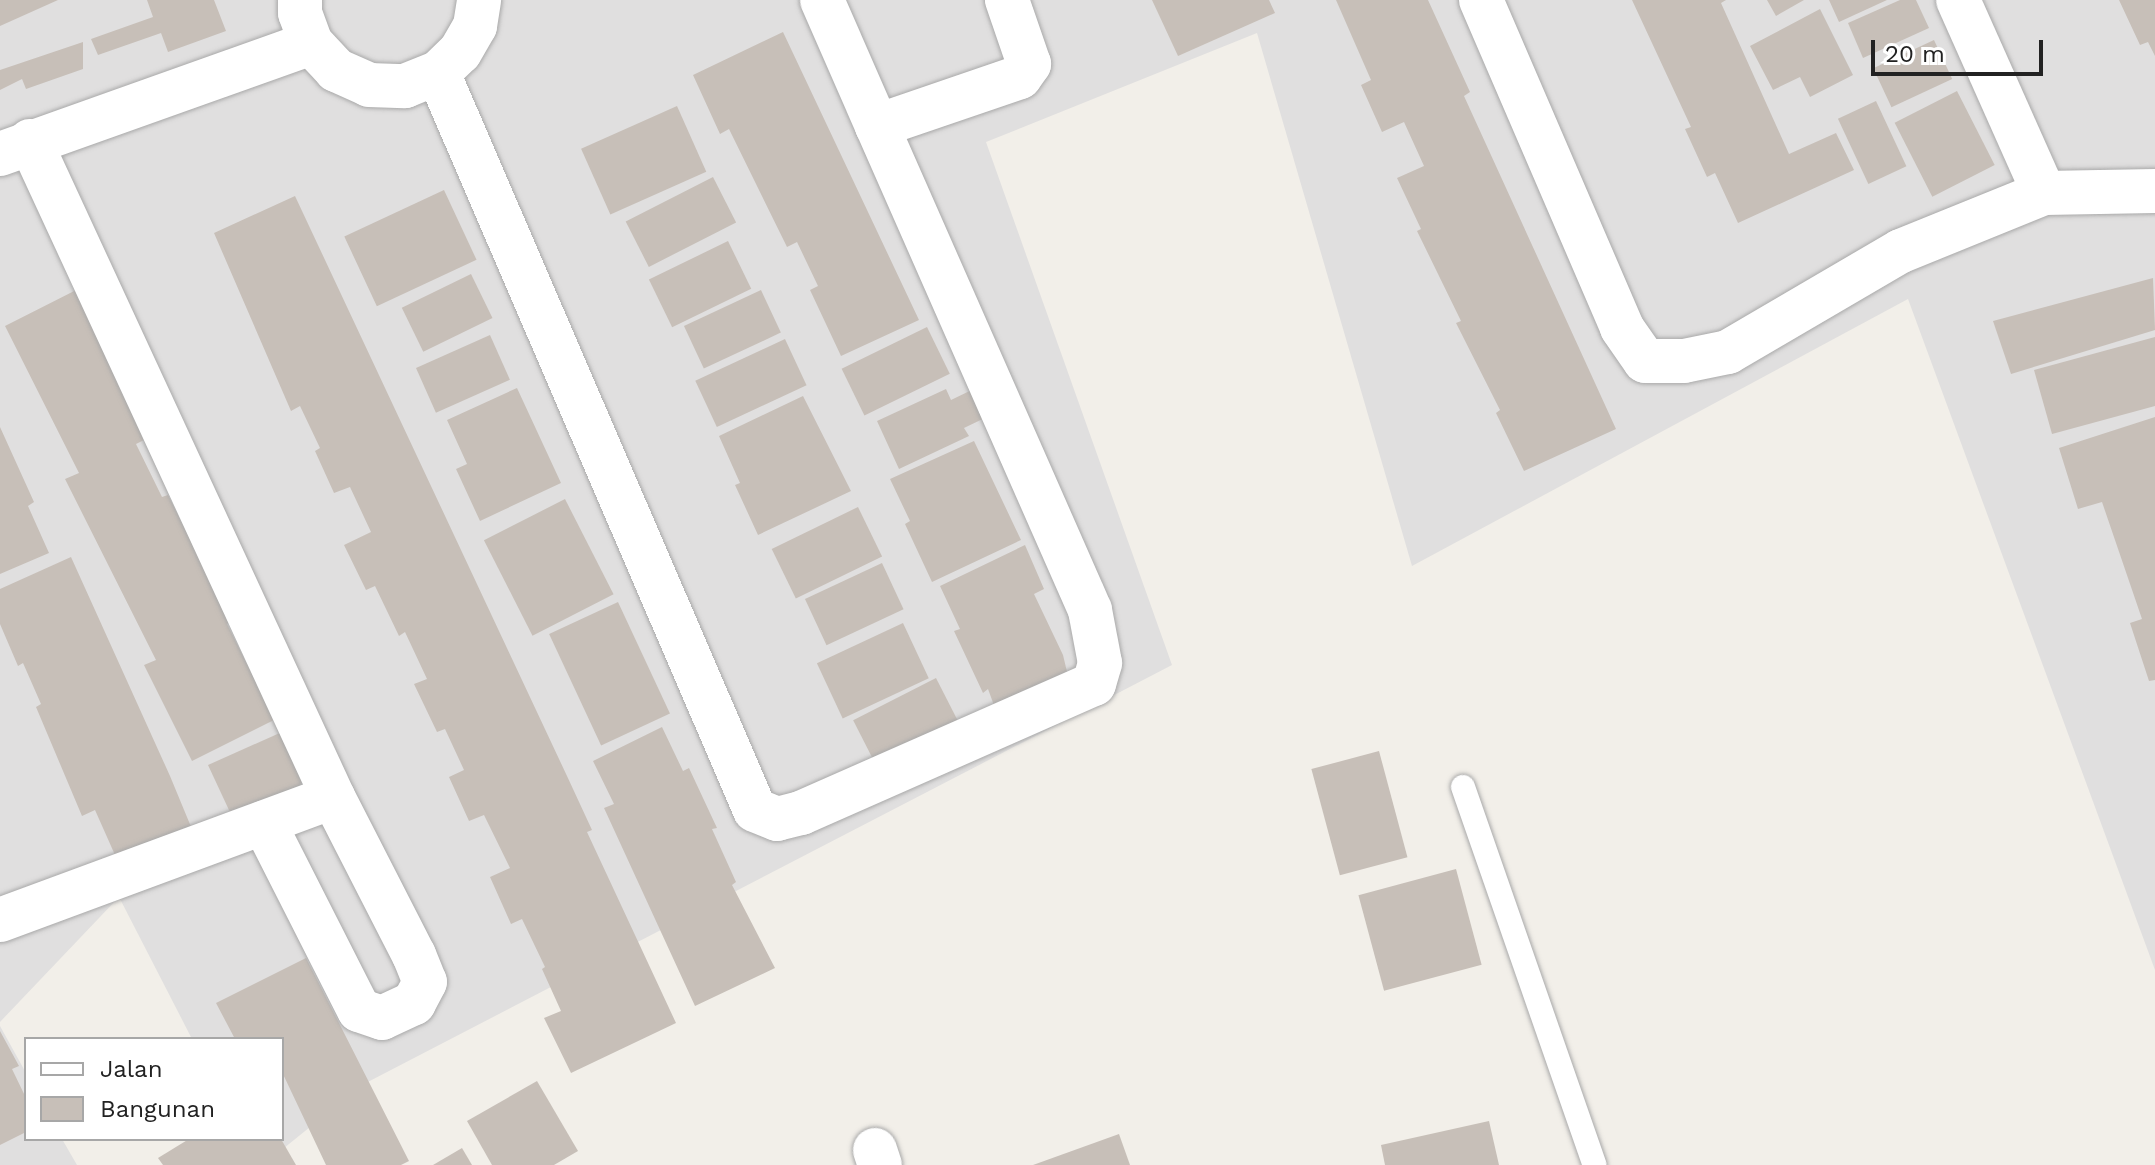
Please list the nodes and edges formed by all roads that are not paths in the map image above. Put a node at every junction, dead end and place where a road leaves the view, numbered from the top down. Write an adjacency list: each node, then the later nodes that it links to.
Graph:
1 (300, 0): 7 (street)
2 (479, 0): 8 (street)
3 (822, 0): 9 (street)
4 (1007, 0): 9 (street)
5 (1481, 0): 12 (street)
6 (1958, 0): 12 (street)
7 (311, 43): 8 (street); 10 (street)
8 (438, 73): 9 (street)
9 (877, 126)
10 (15, 148): 14 (street)
11 (2155, 191): 12 (street)
12 (2044, 193)
13 (1463, 787): 17 (lane)
14 (333, 797): 15 (street); 15 (street)
15 (264, 823): 16 (street)
16 (0, 920)
17 (1595, 1165)

